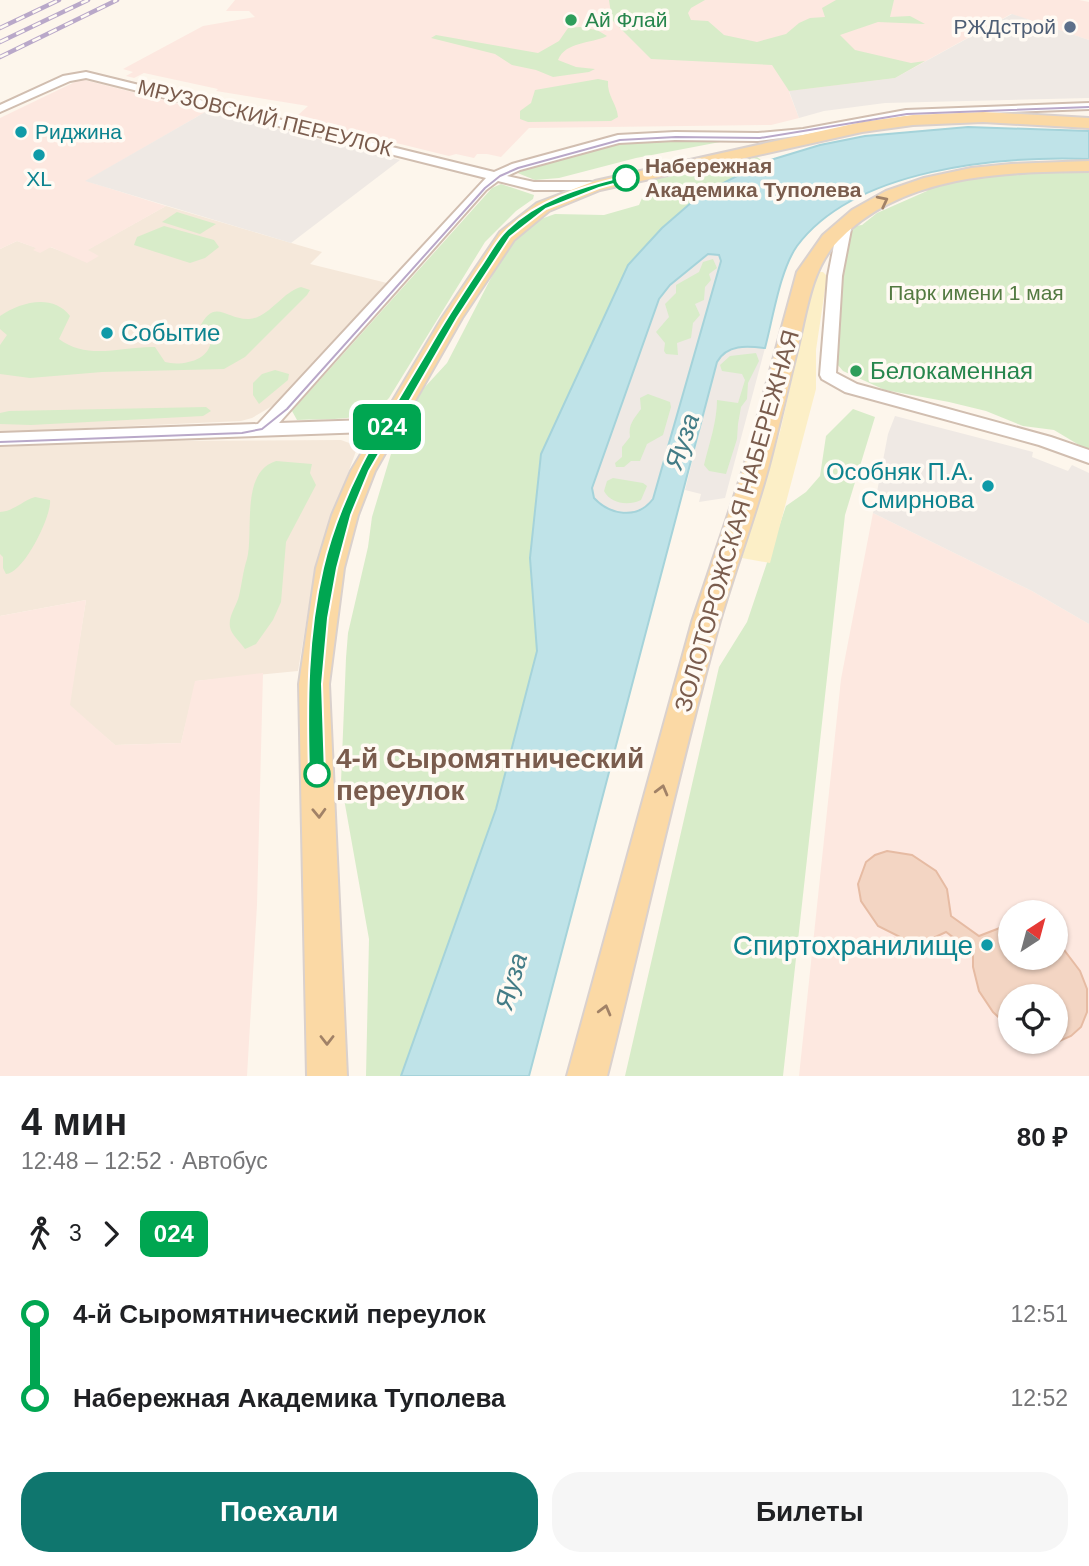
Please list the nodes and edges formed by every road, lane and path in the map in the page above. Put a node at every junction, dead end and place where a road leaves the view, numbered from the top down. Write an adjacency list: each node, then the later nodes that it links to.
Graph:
1 (1089, 106): 5 (street)
2 (0, 110): 5 (street, МРУЗОВСКИЙ ПЕРЕУЛОК)
3 (1089, 123): 7 (main road)
4 (1089, 166): 9 (main road, ЗОЛОТОРОЖСКАЯ НАБЕРЕЖНАЯ, one-way to 4)
5 (498, 175): 6 (street, МРУЗОВСКИЙ ПЕРЕУЛОК); 13 (street)
6 (534, 186): 7 (street, МРУЗОВСКИЙ ПЕРЕУЛОК); 8 (street)
7 (595, 186): 8 (main road)
8 (528, 216): 14 (main road)
9 (845, 224): 10 (main road, ЗОЛОТОРОЖСКАЯ НАБЕРЕЖНАЯ); 11 (street)
10 (807, 272): 11 (street); 18 (main road, ЗОЛОТОРОЖСКАЯ НАБЕРЕЖНАЯ, one-way to 10)
11 (835, 276): 16 (street)
12 (337, 427): 13 (street); 14 (street); 14 (street)
13 (261, 430): 15 (street)
14 (385, 430): 17 (main road, one-way to 17)
15 (0, 439)
16 (1089, 457)
17 (327, 1076)
18 (587, 1076)

